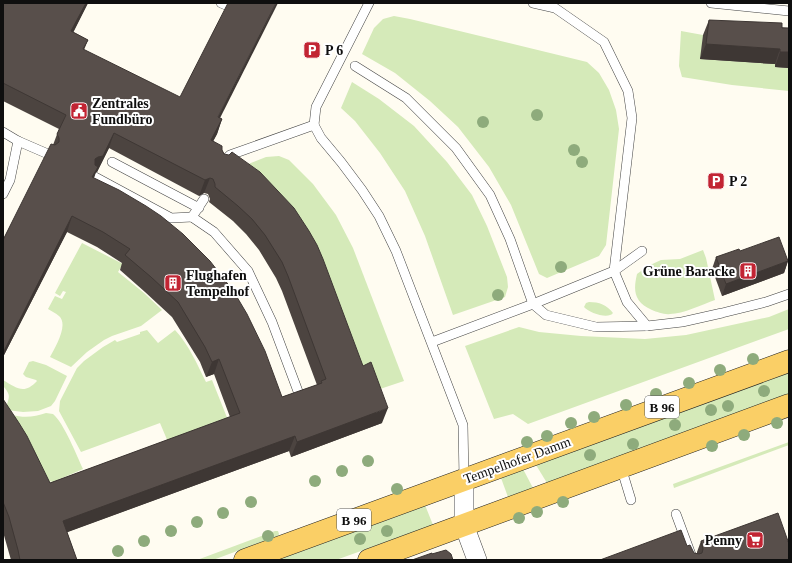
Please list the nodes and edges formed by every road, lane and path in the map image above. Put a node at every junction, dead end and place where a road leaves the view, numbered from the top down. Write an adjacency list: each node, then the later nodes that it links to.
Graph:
1 (369, 3): 6 (lane)
2 (533, 3): 18 (lane)
3 (711, 3): 4 (lane)
4 (789, 11)
5 (355, 66): 20 (lane)
6 (314, 125): 11 (lane); 22 (lane)
7 (3, 132): 8 (lane)
8 (18, 141): 9 (lane); 13 (lane)
9 (48, 154)
10 (112, 162): 15 (lane)
11 (222, 164)
12 (95, 177): 16 (lane)
13 (3, 192)
14 (204, 199): 15 (lane)
15 (199, 208): 16 (lane)
16 (192, 217): 24 (lane)
17 (642, 251): 18 (lane)
18 (614, 271): 20 (lane); 21 (lane)
19 (789, 294): 21 (lane)
20 (533, 304): 21 (lane); 22 (lane)
21 (648, 326)
22 (432, 342): 27 (lane)
23 (789, 361): 27 (main road, Tempelhofer Damm / B 96)
24 (299, 394)
25 (789, 406): 26 (main road)
26 (621, 468): 28 (lane); 30 (main road)
27 (464, 479): 30 (street); 31 (main road, Tempelhofer Damm / B 96)
28 (631, 500)
29 (676, 514): 34 (lane)
30 (464, 525): 32 (main road); 33 (street)
31 (245, 560)
32 (369, 560)
33 (477, 560)
34 (693, 560)

